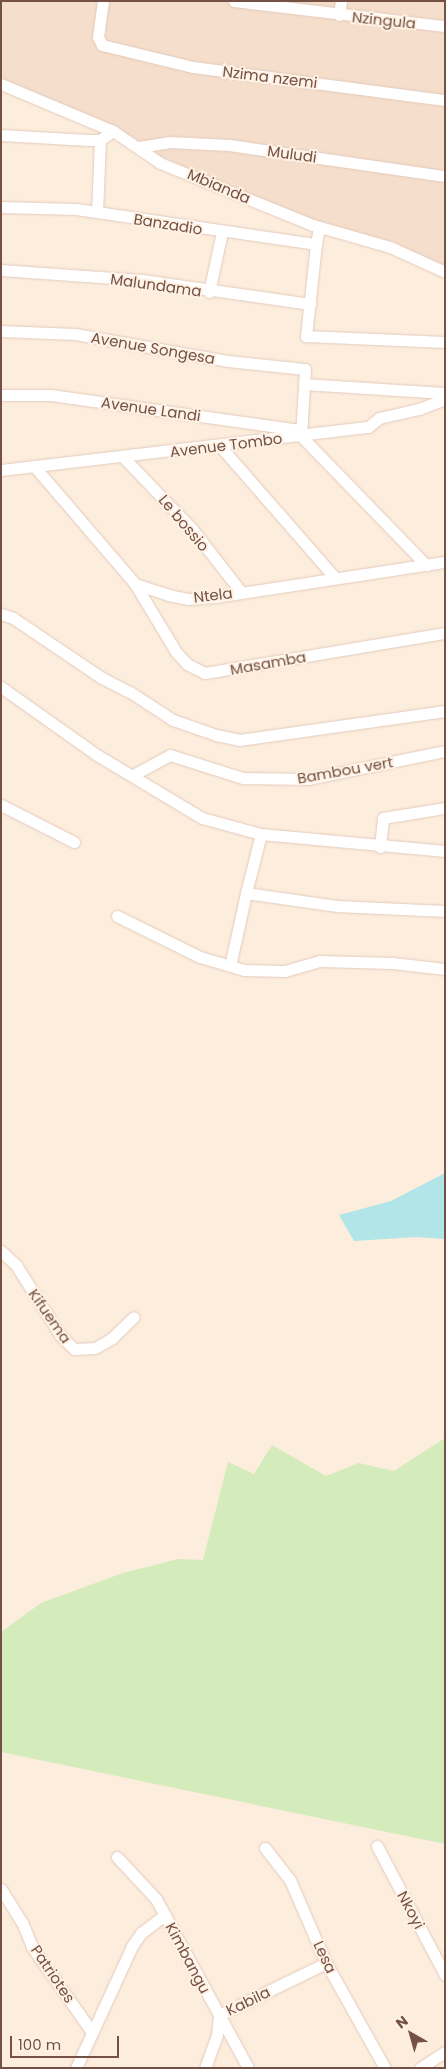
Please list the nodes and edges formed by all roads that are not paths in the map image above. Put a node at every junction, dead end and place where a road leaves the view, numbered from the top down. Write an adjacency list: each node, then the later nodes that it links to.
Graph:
1 (103, 1): 7 (street, Nzima nzemi)
2 (234, 1): 4 (street, Nzingula)
3 (341, 1): 4 (street)
4 (338, 15): 5 (street, Nzingula)
5 (445, 26)
6 (1, 84): 8 (street, Mbianda)
7 (445, 100)
8 (113, 131): 10 (street); 11 (street, Mbianda)
9 (1, 135): 10 (street)
10 (100, 140): 14 (street)
11 (138, 147): 12 (street, Muludi); 15 (street, Mbianda)
12 (445, 176)
13 (1, 207): 14 (street, Banzadio)
14 (97, 212): 16 (street, Banzadio)
15 (319, 227): 17 (street); 19 (street, Mbianda)
16 (222, 232): 17 (street, Banzadio); 20 (street)
17 (316, 244): 21 (street)
18 (1, 270): 20 (street, Malundama)
19 (445, 272)
20 (209, 292): 21 (street, Malundama)
21 (310, 304): 23 (street)
22 (1, 331): 24 (street, Avenue Songesa)
23 (445, 342)
24 (304, 384): 25 (street); 28 (street)
25 (445, 393)
26 (1, 395): 28 (street, Avenue Landi)
27 (445, 399): 28 (street, Avenue Tombo)
28 (301, 433): 29 (street, Avenue Tombo); 34 (street)
29 (220, 446): 30 (street, Avenue Tombo); 35 (street)
30 (123, 457): 31 (street, Avenue Tombo); 37 (street, Le bossio)
31 (34, 466): 32 (street, Avenue Tombo); 36 (street)
32 (1, 470)
33 (445, 562): 34 (street, Ntela)
34 (426, 566): 35 (street, Ntela)
35 (334, 578): 37 (street, Ntela)
36 (135, 584): 37 (street, Ntela); 39 (street, Masamba)
37 (241, 592)
38 (1, 614): 41 (street)
39 (445, 633)
40 (1, 687): 43 (street)
41 (445, 711)
42 (445, 751): 43 (street, Bambou vert)
43 (133, 775): 46 (street)
44 (1, 805): 47 (street)
45 (445, 808): 48 (street)
46 (261, 834): 48 (street); 50 (street)
47 (74, 842)
48 (380, 847): 49 (street)
49 (445, 851)
50 (246, 893): 51 (street); 53 (street)
51 (445, 911)
52 (117, 916): 53 (street)
53 (230, 966): 54 (street)
54 (445, 969)
55 (1, 1251): 56 (street, Kifuema)
56 (134, 1317)
57 (377, 1846): 63 (street, Nkoyi)
58 (265, 1848): 64 (street, Lesa)
59 (117, 1857): 62 (street, Kimbangu)
60 (1, 1889): 61 (street, Patriotes)
61 (6, 1902): 67 (street, Patriotes)
62 (165, 1915): 66 (street, Kimbangu); 67 (street)
63 (440, 1952): 65 (street, Nkoyi)
64 (326, 1963): 66 (street, Kabila); 72 (street, Lesa)
65 (445, 1975)
66 (219, 2015): 70 (street, Kabila); 71 (street, Kimbangu)
67 (94, 2028): 69 (street)
68 (445, 2052): 73 (street)
69 (76, 2068)
70 (205, 2068)
71 (248, 2068)
72 (385, 2068)
73 (420, 2068)

